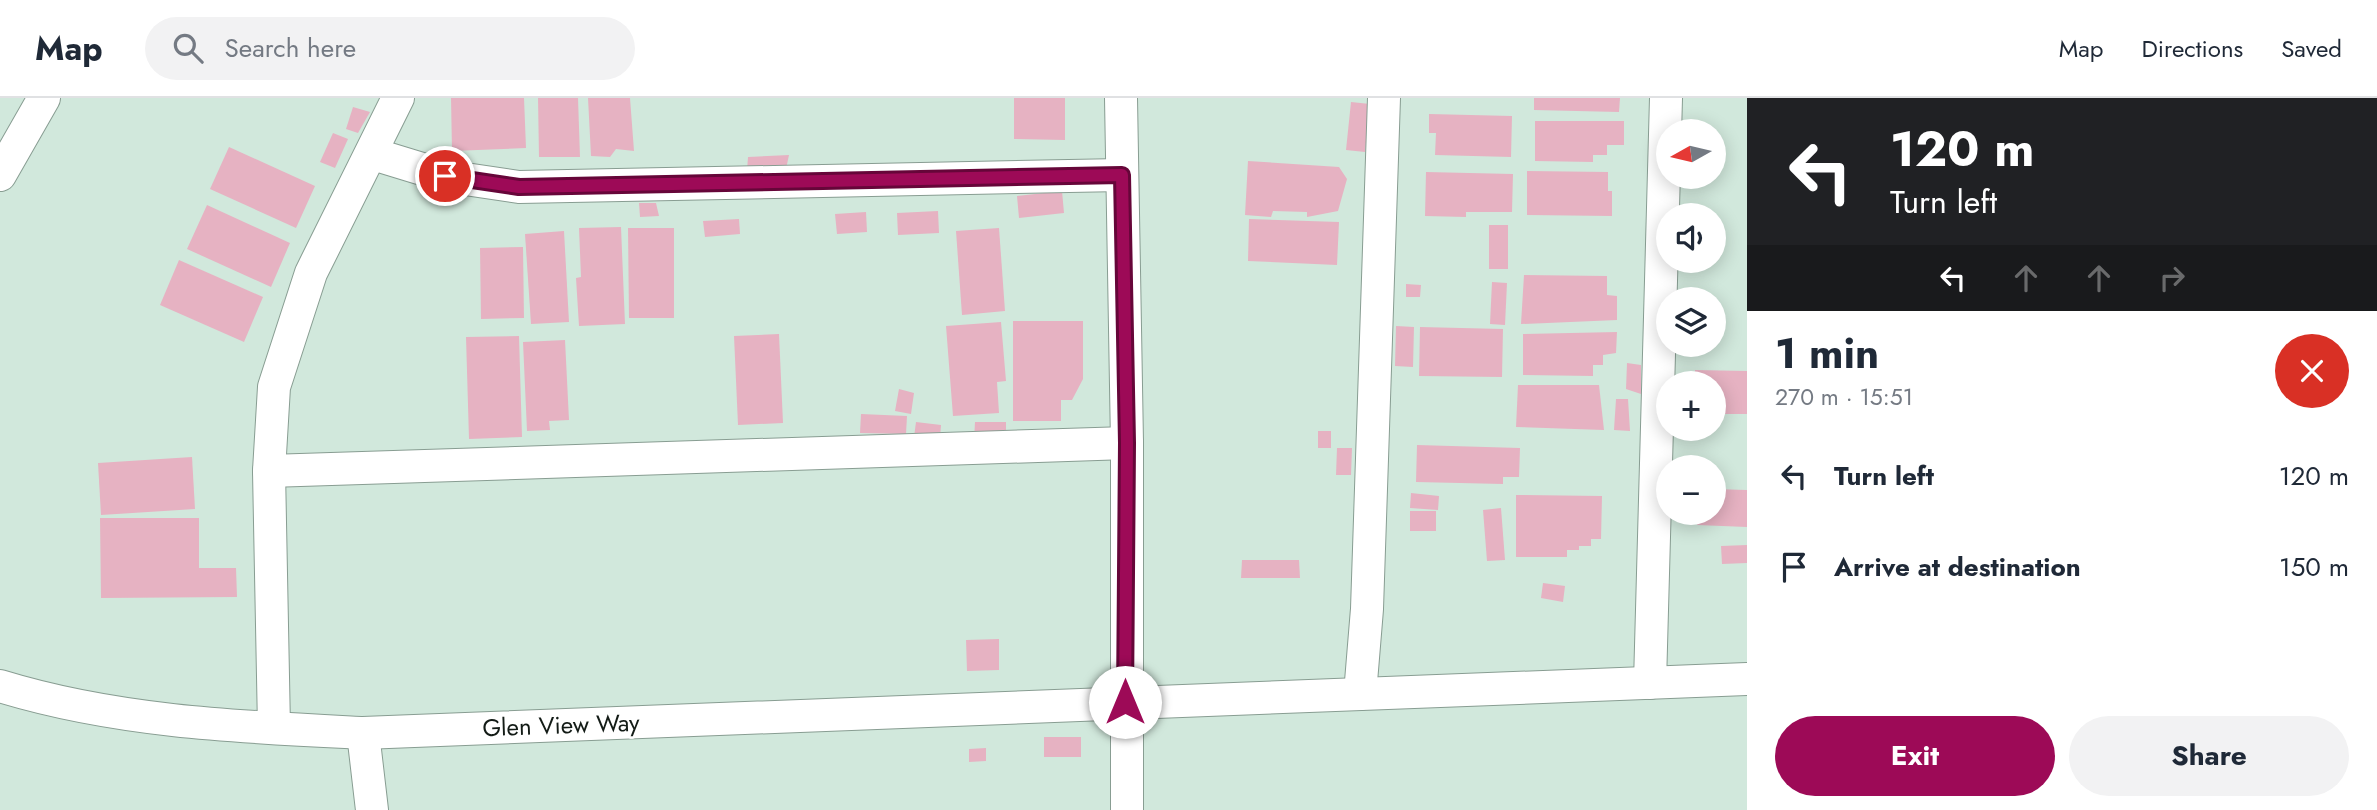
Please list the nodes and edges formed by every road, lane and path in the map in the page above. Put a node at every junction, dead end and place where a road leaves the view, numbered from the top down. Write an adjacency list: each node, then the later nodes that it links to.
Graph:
1 (44, 98): 7 (street)
2 (398, 98): 6 (street)
3 (1121, 98): 8 (street)
4 (1384, 98): 14 (street)
5 (1666, 98): 12 (street)
6 (373, 154): 8 (street); 10 (street)
7 (0, 175)
8 (1122, 175): 9 (street)
9 (1127, 443): 10 (street); 15 (street)
10 (269, 471): 16 (street)
11 (1747, 679): 12 (street, Glen View Way)
12 (1650, 682): 14 (street, Glen View Way)
13 (0, 686): 16 (street, Glen View Way)
14 (1360, 694): 15 (street, Glen View Way)
15 (1125, 702): 17 (street, Glen View Way); 19 (street)
16 (274, 728): 17 (street, Glen View Way)
17 (363, 733): 18 (street)
18 (372, 810)
19 (1127, 810)

